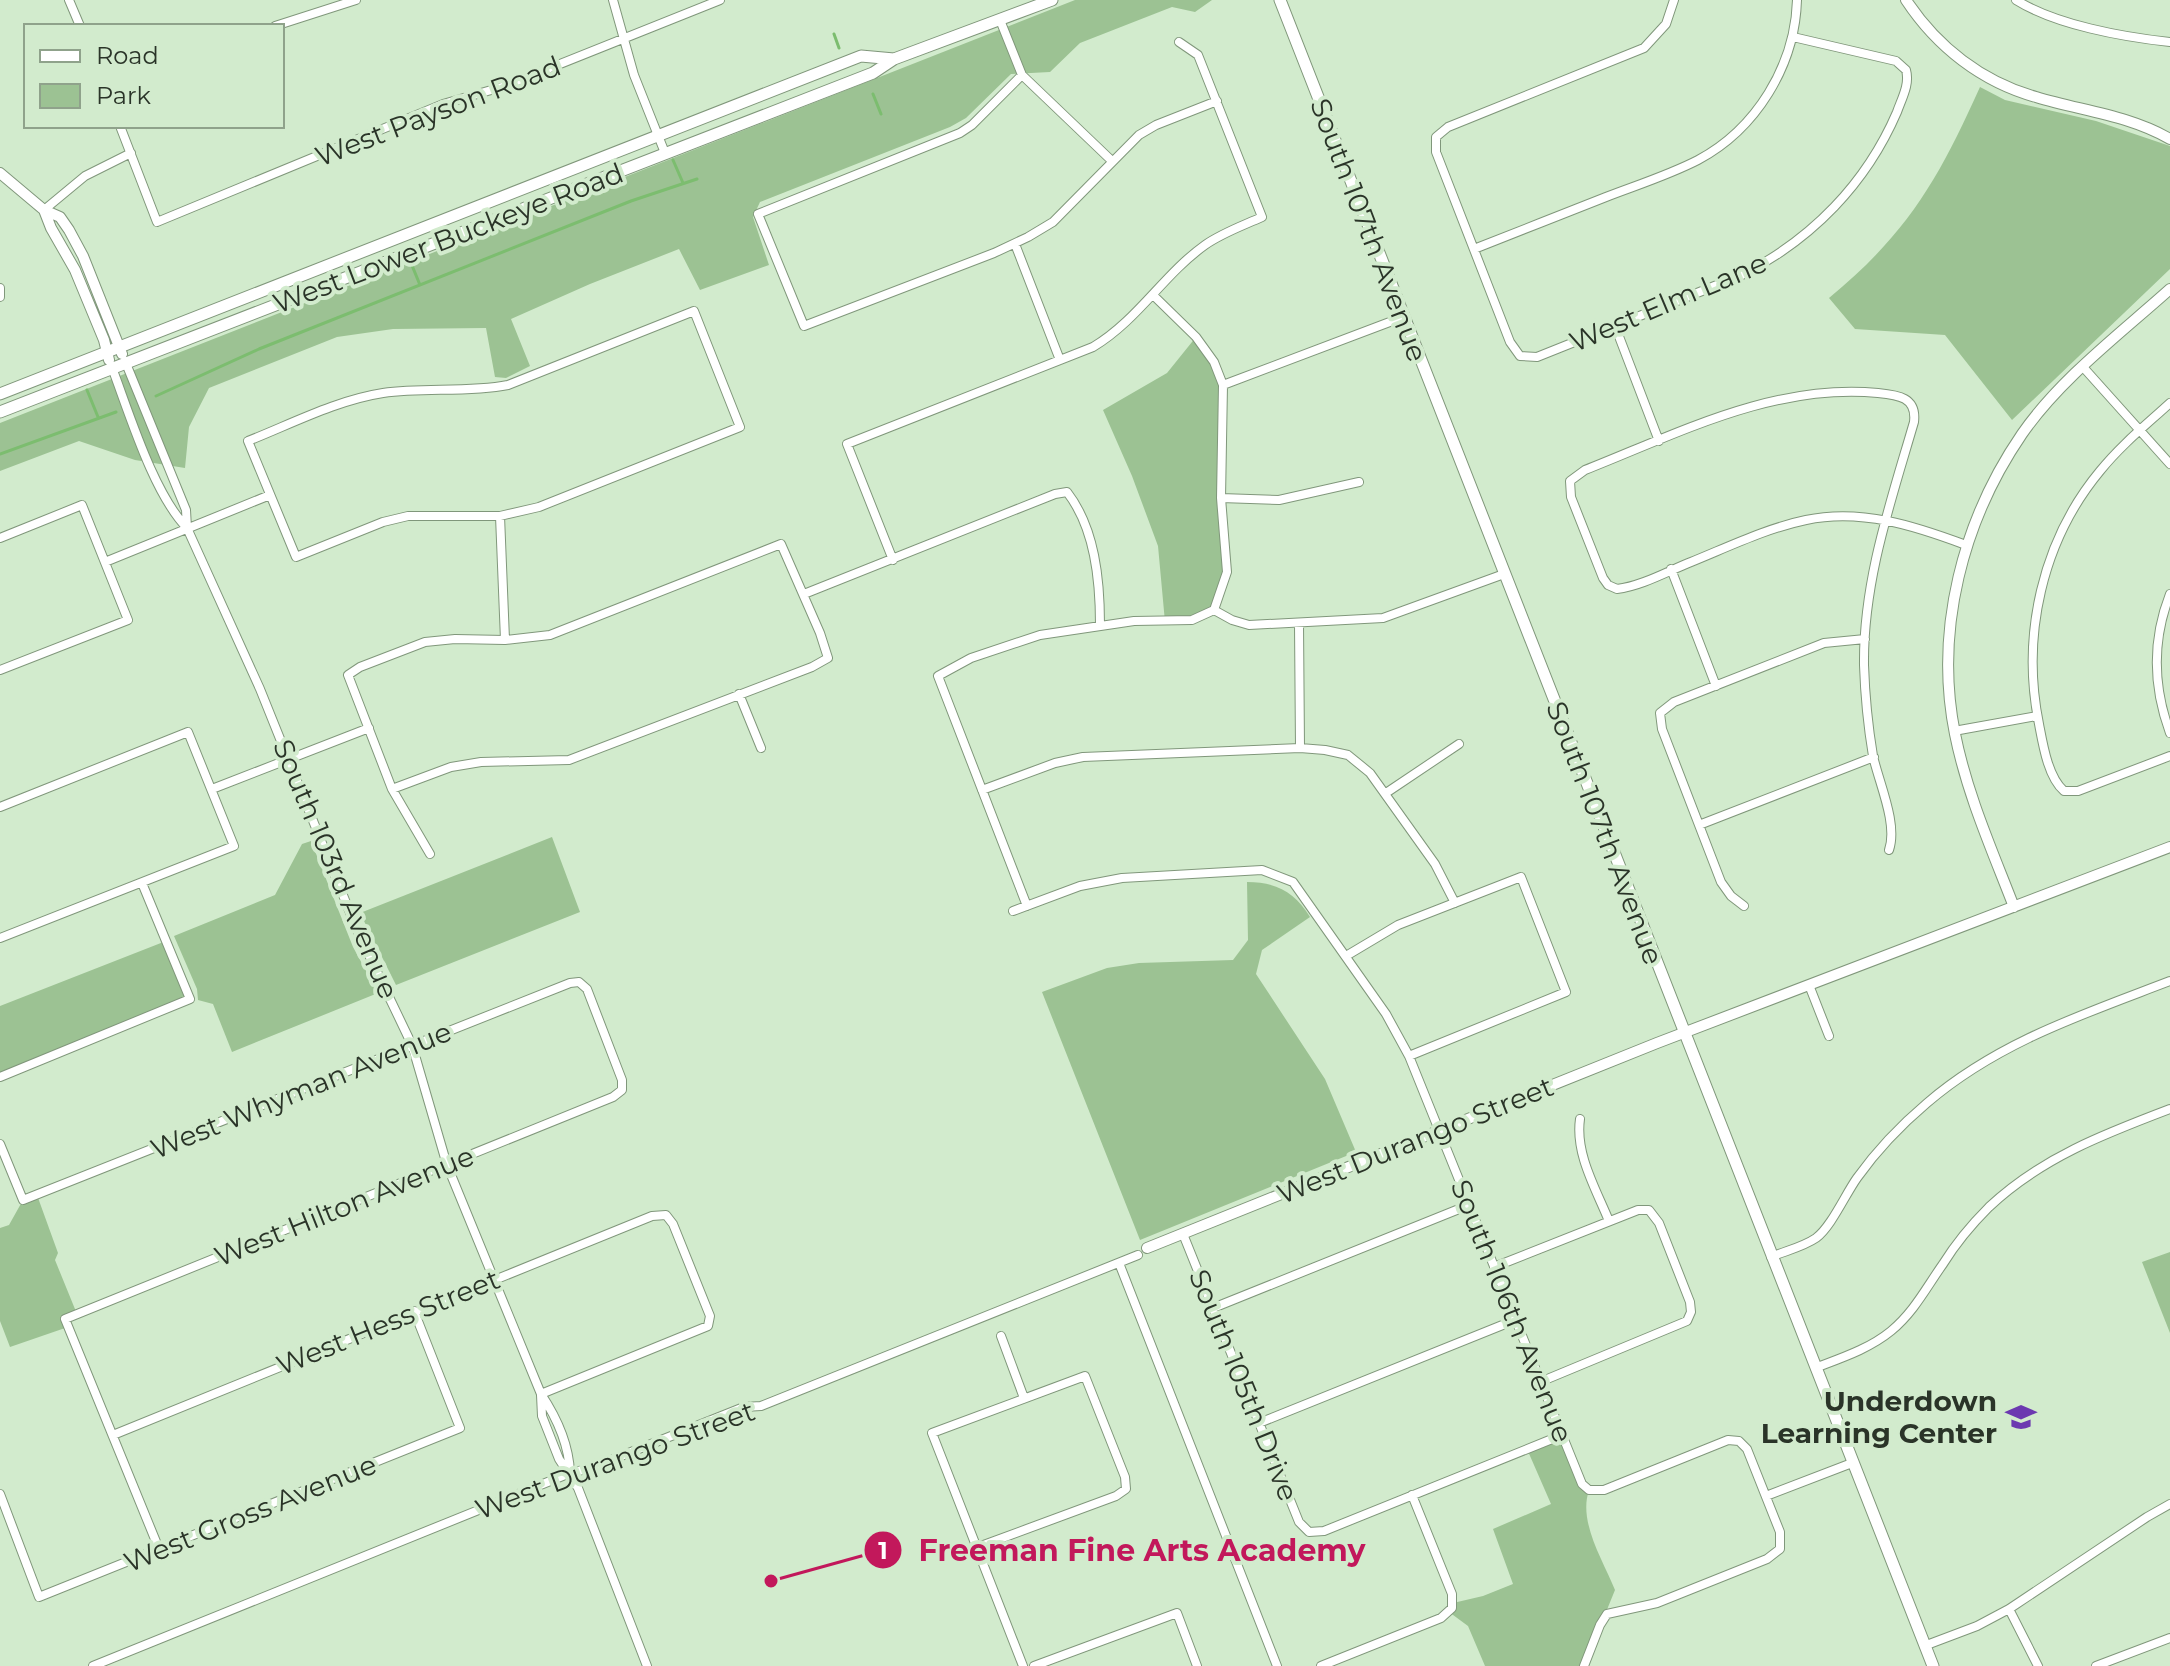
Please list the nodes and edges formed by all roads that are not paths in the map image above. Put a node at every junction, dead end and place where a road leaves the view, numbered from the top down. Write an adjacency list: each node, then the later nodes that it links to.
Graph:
1 (69, 0): 12 (street)
2 (356, 0): 13 (street)
3 (613, 0): 14 (street)
4 (720, 0): 14 (street, West Payson Road)
5 (1052, 0): 11 (main road, West Lower Buckeye Road)
6 (1280, 0): 35 (main road, South 107th Avenue)
7 (1674, 0): 30 (street)
8 (1797, 0): 15 (street)
9 (1906, 0): 23 (street)
10 (2016, 0): 17 (street)
11 (1000, 20): 18 (main road, West Lower Buckeye Road); 19 (street)
12 (79, 24)
13 (281, 24)
14 (625, 37): 22 (street); 24 (street, West Payson Road)
15 (1793, 37): 30 (street); 36 (street, West Elm Lane)
16 (1179, 42): 20 (street)
17 (2170, 42)
18 (894, 59): 22 (main road, West Lower Buckeye Road); 25 (main road, West Lower Buckeye Road)
19 (1022, 75): 26 (street); 29 (street)
20 (1217, 101): 26 (street); 33 (street)
21 (121, 128): 24 (street)
22 (659, 135): 25 (street); 37 (main road, West Lower Buckeye Road)
23 (2170, 139)
24 (131, 153): 28 (street)
25 (665, 153): 37 (main road, West Lower Buckeye Road)
26 (1112, 161): 29 (street)
27 (0, 173): 28 (street)
28 (44, 210): 37 (street)
29 (1015, 244): 38 (street)
30 (1474, 249): 36 (street, West Elm Lane)
31 (0, 288): 34 (street)
32 (2170, 289): 39 (street)
33 (1154, 296): 38 (street); 40 (street)
34 (0, 297)
35 (1403, 317): 40 (street); 58 (main road, South 107th Avenue)
36 (1615, 326): 45 (street)
37 (116, 357): 41 (main road, West Lower Buckeye Road); 43 (main road, West Lower Buckeye Road); 52 (street, South 103rd Avenue); 52 (street, South 103rd Avenue)
38 (1060, 360): 55 (street)
39 (2083, 367): 44 (street); 54 (street)
40 (1223, 385): 49 (street)
41 (0, 394)
42 (2170, 403): 44 (street)
43 (0, 412)
44 (2140, 430): 46 (street); 69 (street)
45 (1659, 441): 51 (street); 57 (street)
46 (2170, 464)
47 (1359, 482): 49 (street)
48 (270, 495): 50 (street); 50 (street); 52 (street)
49 (1221, 498): 61 (street)
50 (500, 516): 65 (street)
51 (1886, 520): 54 (street); 57 (street); 64 (street)
52 (187, 528): 56 (street); 78 (street, South 103rd Avenue)
53 (0, 538): 56 (street)
54 (1966, 545): 71 (street)
55 (893, 560): 59 (street); 63 (street)
56 (105, 562): 66 (street)
57 (1671, 569): 67 (street)
58 (1504, 574): 62 (street); 98 (main road, South 107th Avenue)
59 (804, 594): 65 (street); 68 (street)
60 (2170, 594): 72 (street)
61 (1214, 610): 62 (street); 63 (street)
62 (1299, 624): 75 (street)
63 (1100, 625): 81 (street)
64 (1865, 639): 67 (street); 77 (street)
65 (505, 640): 70 (street)
66 (0, 670)
67 (1716, 686): 84 (street)
68 (739, 694): 74 (street); 80 (street)
69 (2037, 716): 71 (street); 76 (street)
70 (369, 728): 78 (street); 80 (street)
71 (1954, 731): 92 (street)
72 (2170, 733)
73 (1459, 744): 82 (street)
74 (761, 748)
75 (1300, 748): 81 (street); 82 (street)
76 (2170, 756)
77 (1874, 757): 84 (street); 86 (street)
78 (288, 759): 79 (street); 100 (street, South 103rd Avenue)
79 (212, 789): 83 (street); 88 (street)
80 (392, 789): 87 (street)
81 (982, 790): 90 (street)
82 (1386, 793): 89 (street)
83 (0, 807)
84 (1699, 825): 91 (street)
85 (2170, 847): 92 (street)
86 (1889, 850)
87 (430, 854)
88 (142, 883): 94 (street); 102 (street)
89 (1455, 903): 95 (street); 101 (street)
90 (1027, 906): 93 (street); 95 (street, South 106th Avenue)
91 (1744, 906)
92 (2014, 907): 97 (street)
93 (1013, 911)
94 (0, 938)
95 (1346, 956): 101 (street, South 106th Avenue)
96 (2170, 981): 113 (street)
97 (1809, 985): 98 (street, West Durango Street); 99 (street)
98 (1683, 1033): 106 (street, West Durango Street); 113 (main road, South 107th Avenue)
99 (1829, 1036)
100 (412, 1045): 103 (street, West Whyman Avenue); 107 (street, West Whyman Avenue); 108 (street, South 103rd Avenue)
101 (1409, 1056): 106 (street, South 106th Avenue)
102 (0, 1077)
103 (622, 1090): 108 (street, West Hilton Avenue)
104 (2170, 1109): 121 (street)
105 (1580, 1119): 110 (street)
106 (1439, 1131): 109 (street, South 106th Avenue); 111 (street, West Durango Street)
107 (0, 1144)
108 (447, 1165): 116 (street, South 103rd Avenue); 126 (street, West Hilton Avenue)
109 (1469, 1205): 115 (street, South 106th Avenue); 117 (street)
110 (1609, 1221): 115 (street); 122 (street)
111 (1183, 1234): 112 (street, West Durango Street); 117 (street, South 105th Drive)
112 (1143, 1251): 114 (street, West Durango Street)
113 (1771, 1257): 121 (main road, South 107th Avenue)
114 (1119, 1263): 129 (street, West Durango Street); 145 (street)
115 (1494, 1267): 119 (street, South 106th Avenue)
116 (494, 1279): 118 (street, West Hess Street); 123 (street, South 103rd Avenue); 123 (street, West Hess Street)
117 (1213, 1308): 125 (street, South 105th Drive)
118 (414, 1311): 126 (street, West Hess Street); 135 (street, West Gross Avenue)
119 (1515, 1320): 122 (street, South 106th Avenue); 125 (street)
120 (1001, 1336): 124 (street)
121 (1815, 1368): 128 (main road, South 107th Avenue)
122 (1540, 1382): 127 (street, South 106th Avenue)
123 (541, 1394): 129 (street, South 103rd Avenue)
124 (1024, 1398): 134 (street); 134 (street)
125 (1259, 1423): 131 (street, South 105th Drive)
126 (113, 1435): 135 (street)
127 (1562, 1435): 131 (street); 132 (street, South 106th Avenue)
128 (1852, 1463): 132 (street); 138 (main road, South 107th Avenue)
129 (570, 1473): 140 (street, West Durango Street); 141 (street, South 103rd Avenue)
130 (0, 1494): 135 (street, West Gross Avenue)
131 (1412, 1495): 139 (street)
132 (1766, 1496): 148 (street)
133 (2170, 1504): 136 (street)
134 (978, 1547): 142 (street)
135 (159, 1549)
136 (2009, 1609): 138 (street); 150 (street)
137 (2170, 1638): 151 (street)
138 (1924, 1646): 149 (main road, South 107th Avenue)
139 (1346, 1656): 146 (street); 147 (street)
140 (93, 1666)
141 (647, 1666)
142 (1023, 1666)
143 (1034, 1666): 144 (street)
144 (1197, 1666)
145 (1277, 1666)
146 (1321, 1666)
147 (1350, 1666)
148 (1584, 1666)
149 (1933, 1666)
150 (2038, 1666)
151 (2096, 1666)

